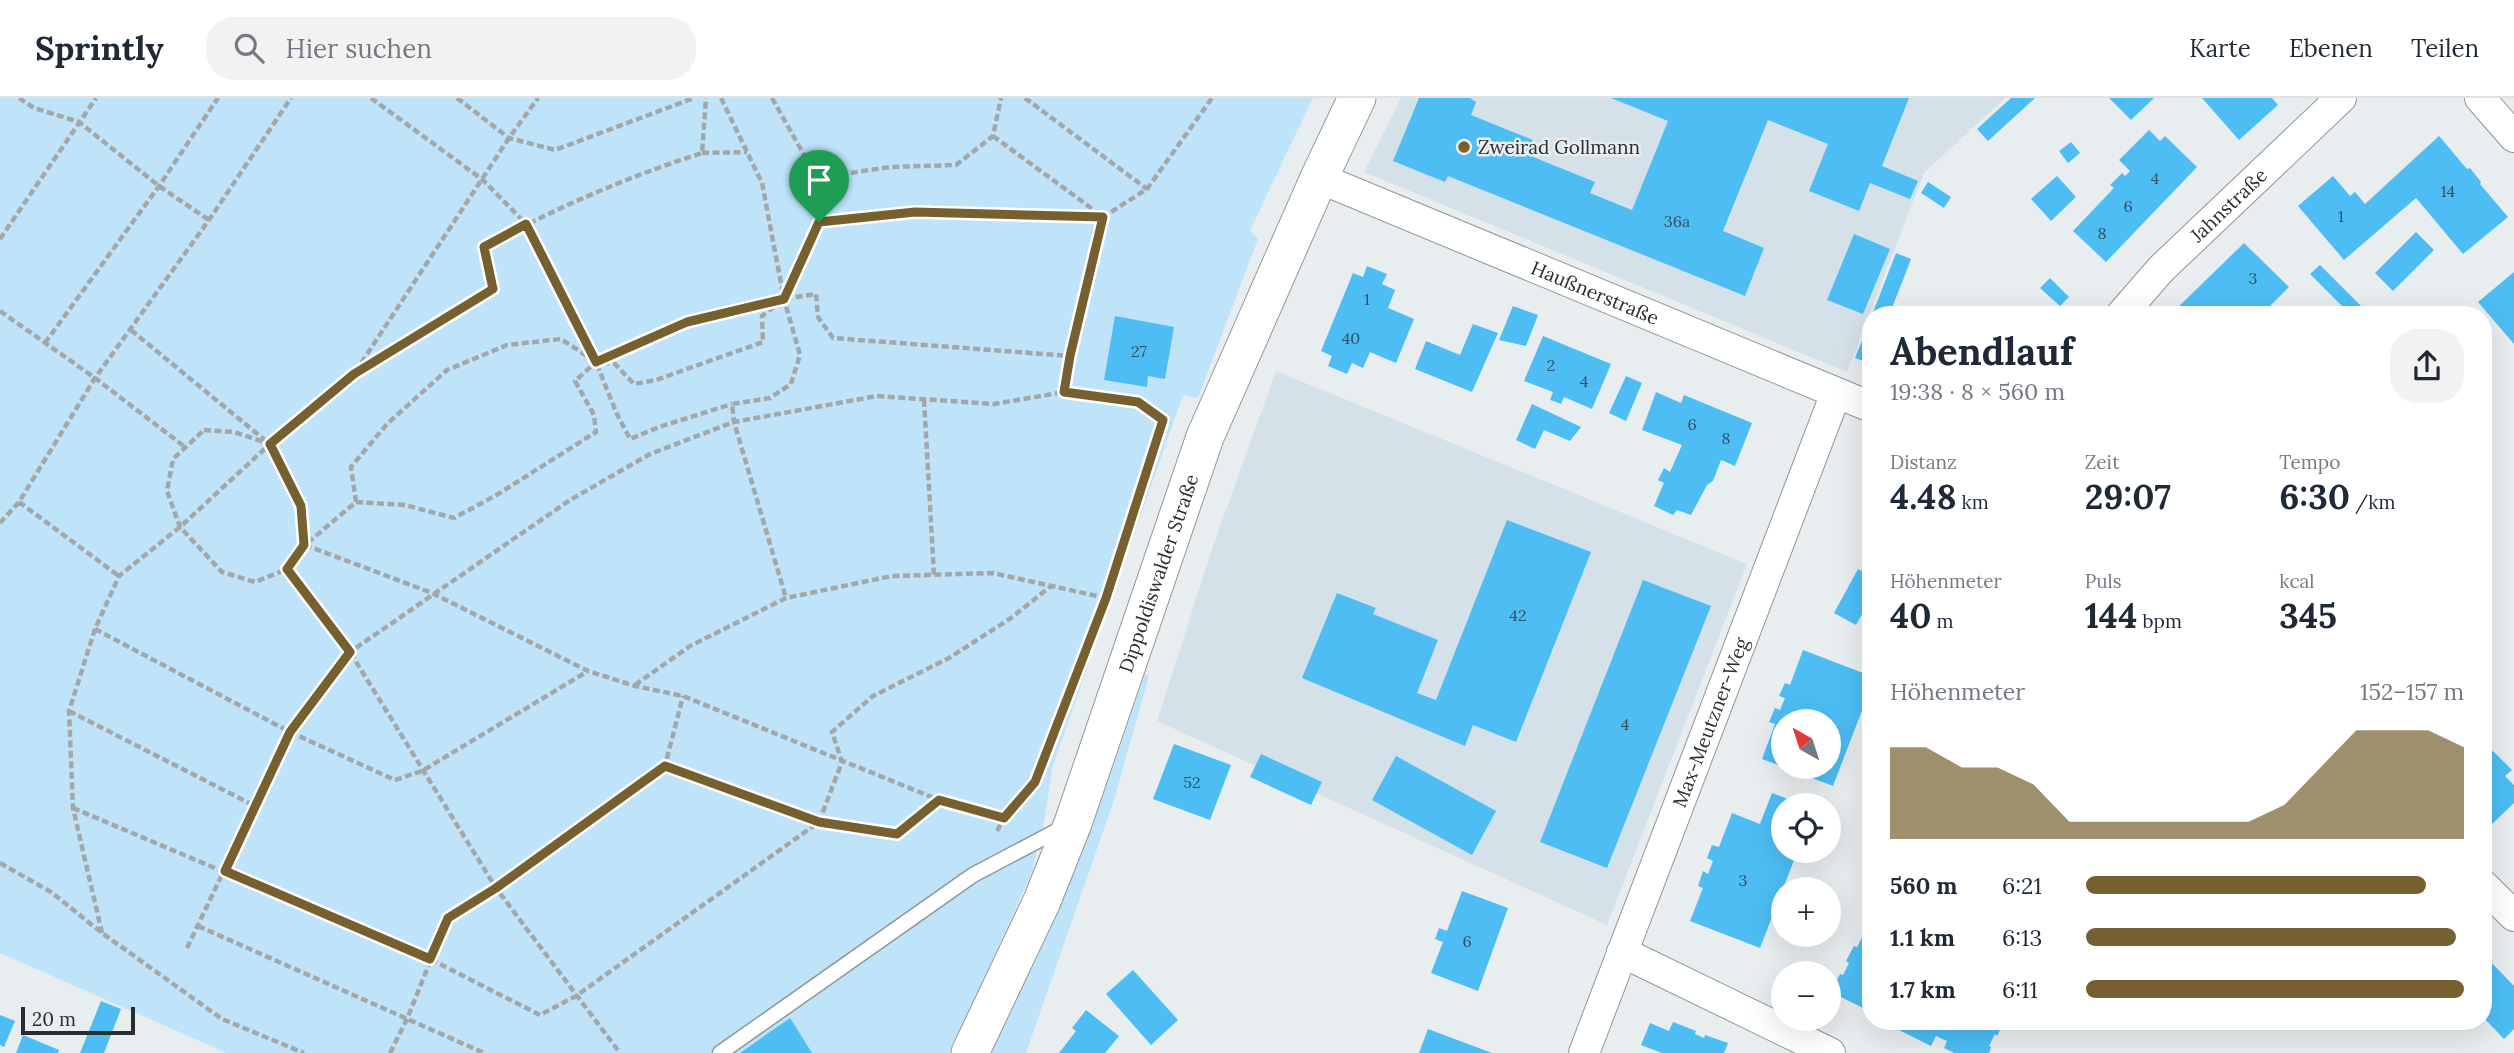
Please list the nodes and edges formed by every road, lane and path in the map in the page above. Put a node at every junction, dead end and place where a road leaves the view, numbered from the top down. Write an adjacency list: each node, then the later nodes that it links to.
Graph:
1 (19, 98): 18 (path)
2 (96, 98): 18 (path)
3 (218, 98): 26 (path)
4 (291, 98): 29 (path)
5 (371, 98): 25 (path)
6 (457, 98): 21 (path)
7 (538, 98): 21 (path)
8 (694, 98): 21 (path)
9 (706, 98): 23 (path)
10 (721, 98): 22 (path)
11 (772, 98): 19 (path)
12 (1002, 98): 19 (path)
13 (1025, 98): 27 (path)
14 (1212, 98): 27 (path)
15 (1357, 98): 24 (street, Dippoldiswalder Straße)
16 (2342, 98): 33 (street, Jahnstraße)
17 (2480, 98): 20 (street)
18 (79, 122): 26 (path); 31 (path)
19 (993, 136): 28 (path)
20 (2514, 137)
21 (509, 138): 25 (path)
22 (747, 152): 23 (path); 32 (path)
23 (702, 153): 30 (path)
24 (1319, 178): 42 (street, Haußnerstraße); 48 (street, Dippoldiswalder Straße)
25 (483, 180): 30 (path); 39 (path)
26 (159, 186): 29 (path); 36 (path)
27 (1147, 189): 28 (path)
28 (1103, 217): 32 (path); 37 (path)
29 (209, 220): 35 (path)
30 (526, 224): 38 (path); 39 (path)
31 (0, 239)
32 (784, 299): 37 (path); 38 (path); 38 (path); 45 (path)
33 (2129, 306)
34 (0, 310): 36 (path)
35 (131, 330): 40 (path); 49 (path)
36 (45, 343): 40 (path)
37 (1070, 356): 41 (path)
38 (596, 362): 45 (path); 52 (path); 52 (path)
39 (354, 374): 49 (path)
40 (95, 378): 50 (path); 51 (path)
41 (1064, 392): 43 (path); 46 (path)
42 (1836, 393): 44 (street, Haußnerstraße); 88 (street, Max-Meutzner-Weg)
43 (924, 400): 47 (path); 57 (path)
44 (1862, 403)
45 (732, 404): 47 (path)
46 (1163, 420): 48 (path); 62 (path)
47 (734, 422): 60 (path); 61 (path)
48 (1205, 437): 78 (street, Dippoldiswalder Straße)
49 (270, 444): 50 (path); 54 (path); 55 (path)
50 (185, 447): 54 (path)
51 (19, 502): 53 (path); 58 (path)
52 (355, 502): 55 (path)
53 (0, 523)
54 (180, 527): 56 (path); 58 (path)
55 (304, 545): 56 (path); 60 (path)
56 (287, 569): 64 (path)
57 (934, 575): 59 (path); 61 (path)
58 (119, 576): 63 (path)
59 (1051, 586): 62 (path); 70 (path)
60 (432, 593): 64 (path); 65 (path)
61 (786, 598): 66 (path)
62 (1106, 598): 76 (path)
63 (95, 629): 68 (path); 69 (path)
64 (350, 652): 69 (path); 72 (path)
65 (588, 671): 66 (path); 72 (path)
66 (635, 686): 67 (path)
67 (683, 696): 70 (path); 71 (path)
68 (69, 711): 74 (path); 75 (path)
69 (290, 732): 72 (path); 74 (path)
70 (842, 762): 73 (path); 77 (path)
71 (665, 766): 77 (path); 82 (path)
72 (422, 771): 82 (path)
73 (939, 800): 76 (path); 77 (path)
74 (256, 806): 80 (path)
75 (73, 808): 80 (path); 86 (path)
76 (1004, 818): 81 (path)
77 (819, 822): 90 (path)
78 (1073, 823): 81 (lane); 97 (street, Dippoldiswalder Straße)
79 (0, 863): 86 (path)
80 (225, 871): 85 (path); 89 (path)
81 (973, 875): 96 (lane)
82 (496, 888): 89 (path); 90 (path)
83 (2492, 894): 84 (street)
84 (2514, 916)
85 (198, 926): 87 (path); 91 (path)
86 (102, 933): 92 (path)
87 (187, 948)
88 (1622, 952): 98 (street, Max-Meutzner-Weg); 99 (street)
89 (430, 959): 90 (path); 91 (path)
90 (576, 996): 95 (path)
91 (407, 1019): 93 (path); 94 (path)
92 (304, 1053)
93 (390, 1053)
94 (484, 1053)
95 (620, 1053)
96 (720, 1053)
97 (970, 1053)
98 (1584, 1053)
99 (1830, 1053)

